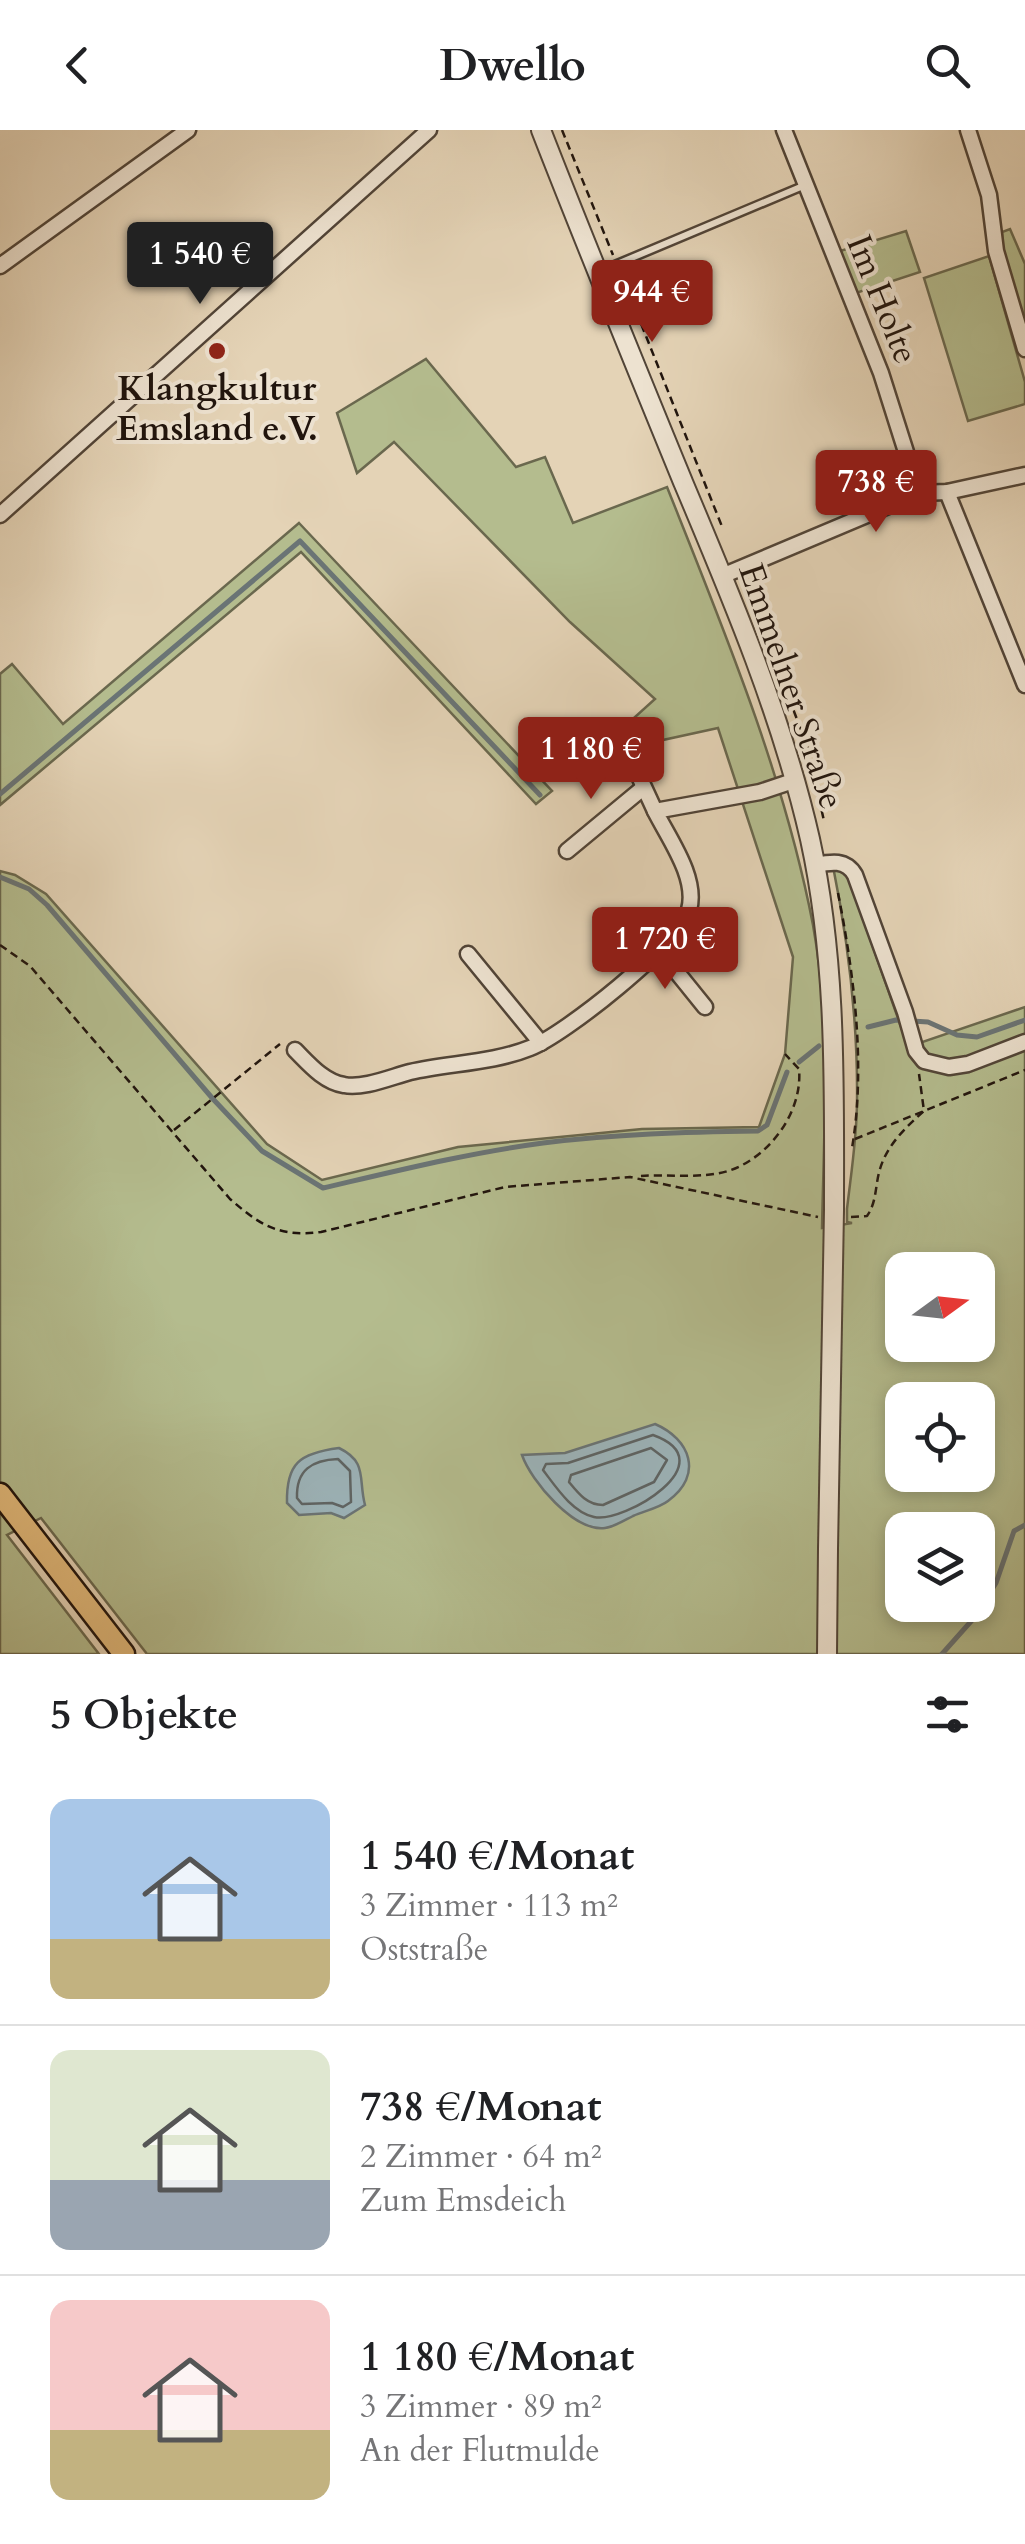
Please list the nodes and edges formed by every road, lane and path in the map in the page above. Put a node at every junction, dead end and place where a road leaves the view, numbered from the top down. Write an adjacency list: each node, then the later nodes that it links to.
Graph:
1 (188, 130): 9 (street)
2 (541, 130): 10 (street, Emmelner Straße)
3 (562, 130): 8 (path)
4 (784, 130): 7 (street, Im Holte)
5 (968, 130): 11 (street)
6 (427, 131): 15 (street)
7 (804, 186): 8 (lane); 14 (street, Im Holte)
8 (617, 264): 10 (lane); 16 (path)
9 (0, 266)
10 (597, 273): 17 (street, Emmelner Straße)
11 (1025, 350)
12 (1025, 474): 13 (street)
13 (948, 492): 14 (street); 18 (street)
14 (919, 493): 17 (street)
15 (0, 515)
16 (728, 542)
17 (722, 576): 21 (street, Emmelner Straße)
18 (1020, 659): 19 (street)
19 (1025, 685)
20 (615, 735): 22 (street)
21 (796, 780): 23 (street); 25 (street, Emmelner Straße)
22 (644, 788): 23 (street); 24 (street)
23 (655, 811): 28 (street)
24 (567, 850)
25 (815, 865): 35 (street); 40 (street, Emmelner Straße)
26 (838, 892): 37 (path)
27 (0, 945): 38 (path)
28 (659, 950): 30 (street); 32 (street)
29 (468, 954): 32 (street)
30 (705, 1007)
31 (1025, 1042): 35 (street)
32 (541, 1044): 33 (street)
33 (295, 1050): 38 (path)
34 (784, 1054): 39 (path)
35 (924, 1061): 37 (path)
36 (1025, 1070): 37 (path)
37 (924, 1111): 40 (path)
38 (172, 1132): 39 (path)
39 (630, 1177): 40 (path)
40 (832, 1215): 43 (street, Emmelner Straße, bridge)
41 (0, 1494): 42 (main road)
42 (124, 1654)
43 (827, 1654)

